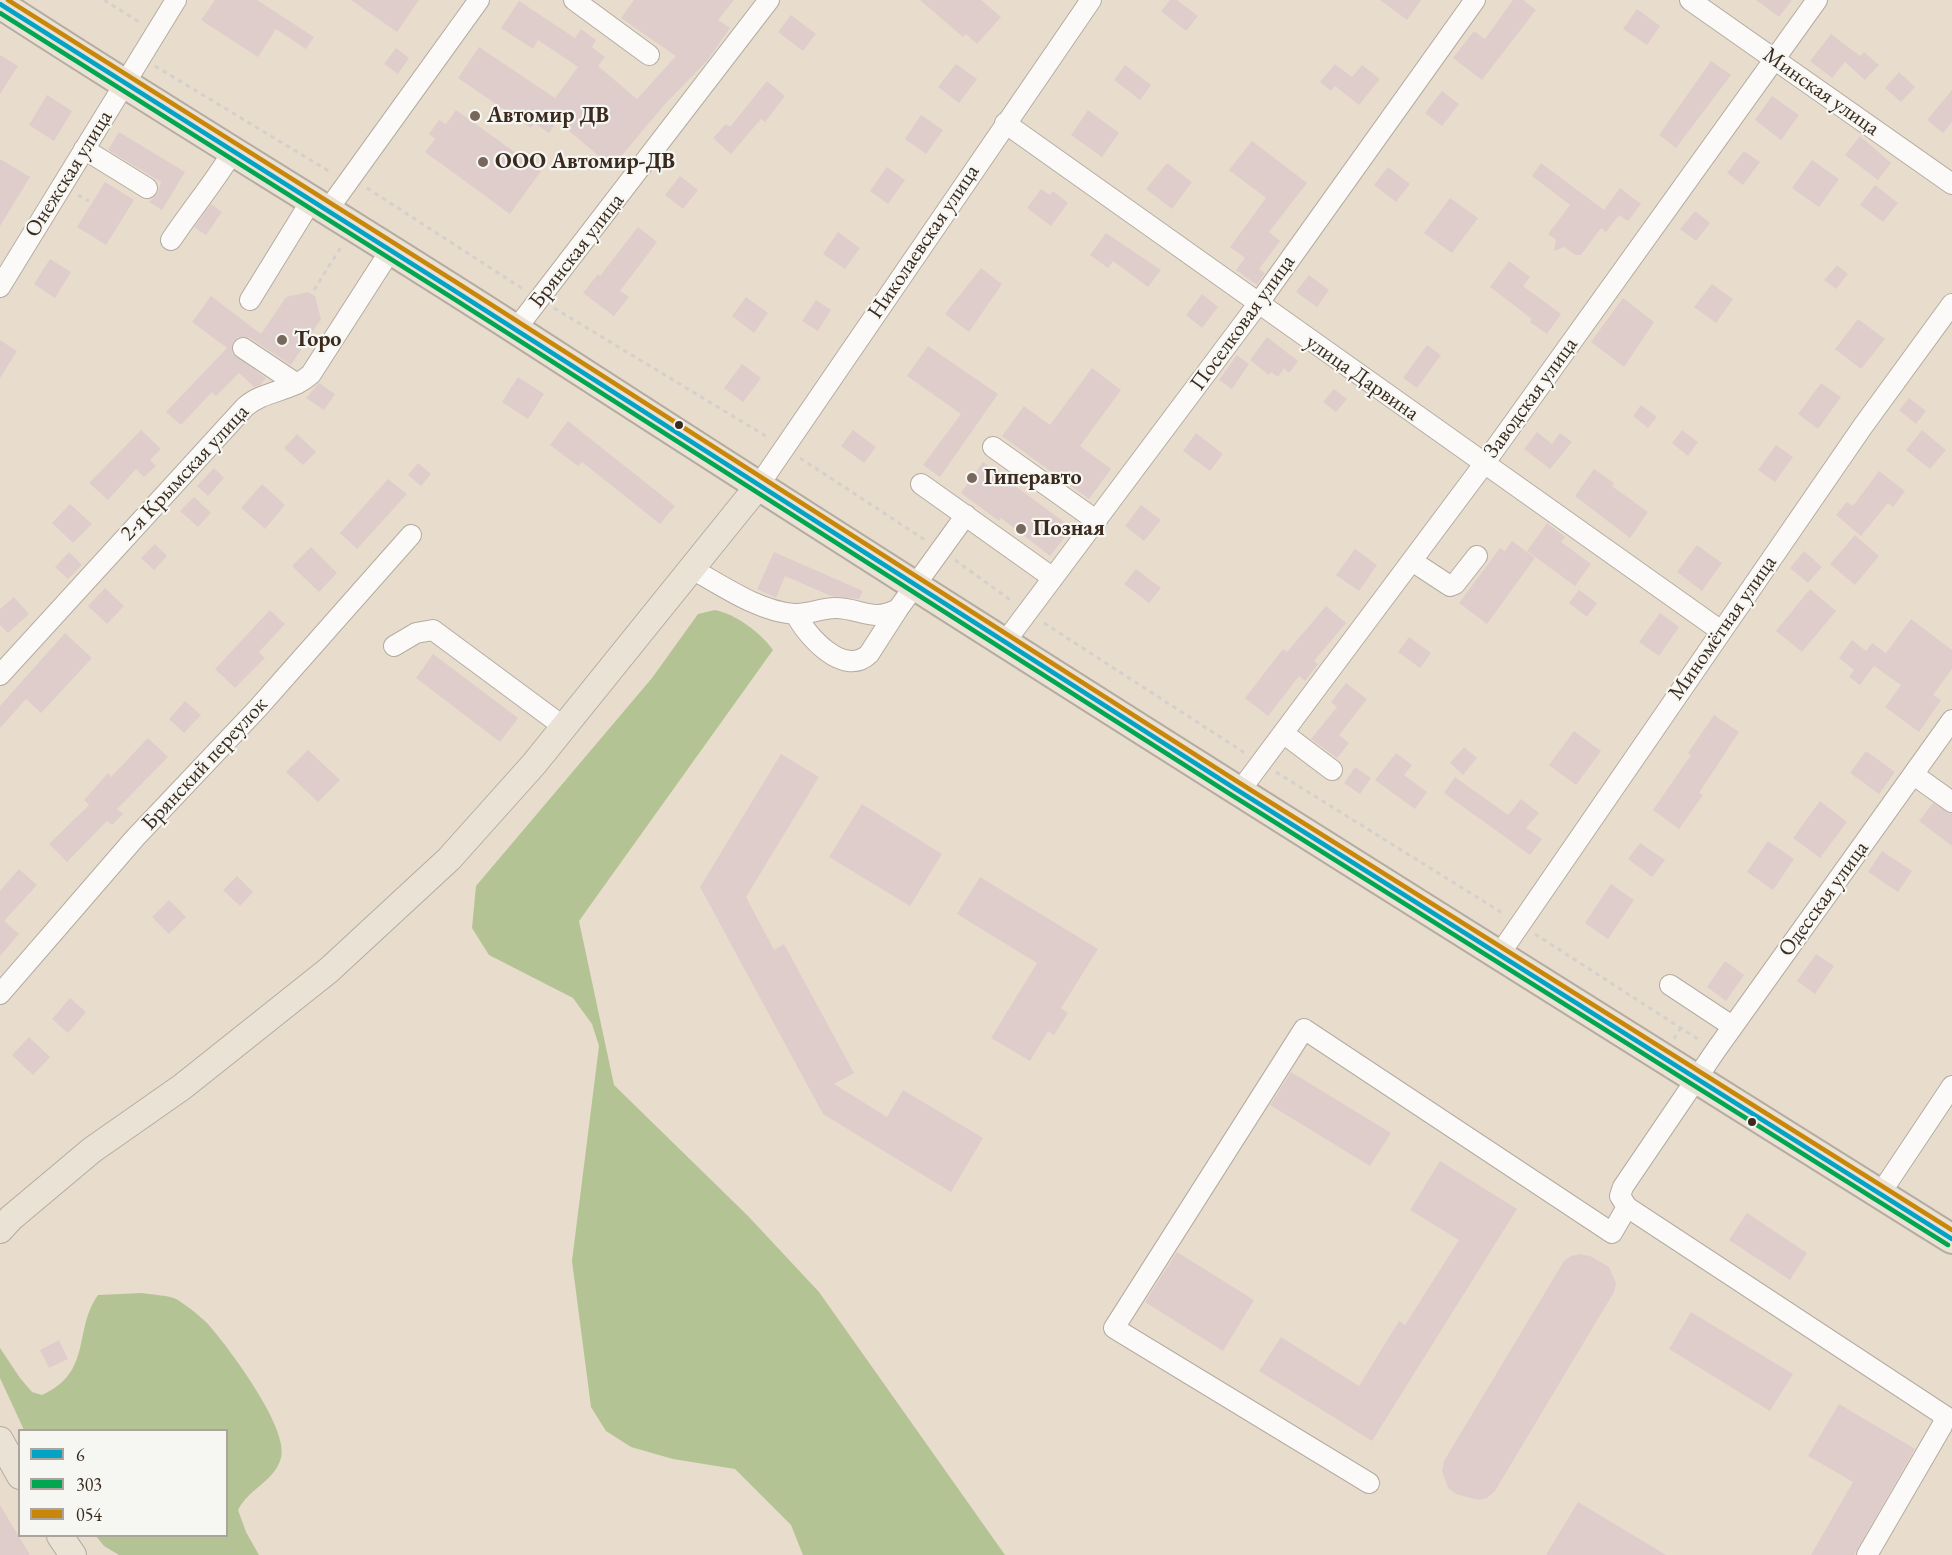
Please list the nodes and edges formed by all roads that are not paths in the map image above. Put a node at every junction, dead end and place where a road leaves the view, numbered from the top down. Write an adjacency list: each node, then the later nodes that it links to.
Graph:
1 (176, 0): 12 (street, Онежская улица)
2 (478, 0): 18 (street)
3 (574, 0): 10 (street)
4 (769, 0): 25 (street, Брянская улица)
5 (1091, 0): 13 (street, Николаевская улица)
6 (1475, 0): 23 (street, Поселковая улица)
7 (1690, 0): 11 (street, Минская улица)
8 (1817, 0): 11 (street, Заводская улица)
9 (0, 4): 12 (highway)
10 (649, 55)
11 (1774, 60): 16 (street, Минская улица); 29 (street, Заводская улица)
12 (124, 84): 14 (street, Онежская улица); 15 (highway)
13 (1005, 123): 23 (street, улица Дарвина); 31 (street, Николаевская улица)
14 (84, 149): 17 (street); 21 (street, Онежская улица)
15 (232, 153): 18 (highway); 19 (street)
16 (1952, 184)
17 (147, 188)
18 (319, 206): 20 (highway); 22 (street)
19 (171, 240)
20 (390, 251): 25 (highway); 27 (street, 2-я Крымская улица)
21 (0, 287)
22 (250, 300)
23 (1258, 304): 29 (street, улица Дарвина); 33 (street, Поселковая улица)
24 (1952, 304): 42 (street, Миномётная улица)
25 (516, 329): 31 (highway)
26 (243, 348): 27 (street)
27 (297, 384): 45 (street, 2-я Крымская улица)
28 (993, 447): 33 (street)
29 (1484, 464): 36 (street, Заводская улица); 42 (street, улица Дарвина)
30 (921, 484): 32 (street)
31 (759, 485): 37 (main road); 39 (highway)
32 (966, 515): 38 (street); 39 (street)
33 (1097, 520): 38 (street, Поселковая улица)
34 (411, 535): 55 (street, Брянский переулок)
35 (1477, 556): 36 (street)
36 (1412, 561): 48 (street, Заводская улица)
37 (692, 569): 41 (street); 47 (main road)
38 (1053, 578): 43 (street, Поселковая улица)
39 (915, 584): 40 (street); 43 (highway)
40 (898, 609): 41 (street); 41 (street)
41 (796, 615)
42 (1721, 630): 53 (street, Миномётная улица)
43 (1005, 642): 51 (highway)
44 (394, 646): 47 (street)
45 (0, 675)
46 (1952, 720): 50 (street, Одесская улица)
47 (564, 727): 61 (main road)
48 (1283, 734): 49 (street); 51 (street, Заводская улица)
49 (1332, 770)
50 (1914, 775): 52 (street); 56 (street, Одесская улица)
51 (1239, 792): 53 (highway)
52 (1952, 802)
53 (1499, 955): 57 (highway)
54 (1670, 985): 56 (street)
55 (0, 994)
56 (1732, 1026): 57 (street, Одесская улица)
57 (1695, 1078): 59 (highway); 60 (street, Одесская улица)
58 (1952, 1086): 59 (street)
59 (1880, 1194): 62 (highway)
60 (1627, 1207): 65 (street); 68 (street)
61 (0, 1230)
62 (1952, 1239)
63 (0, 1440): 64 (main road)
64 (18, 1472)
65 (1369, 1483)
66 (61, 1537): 67 (main road)
67 (73, 1555)
68 (1867, 1555)

